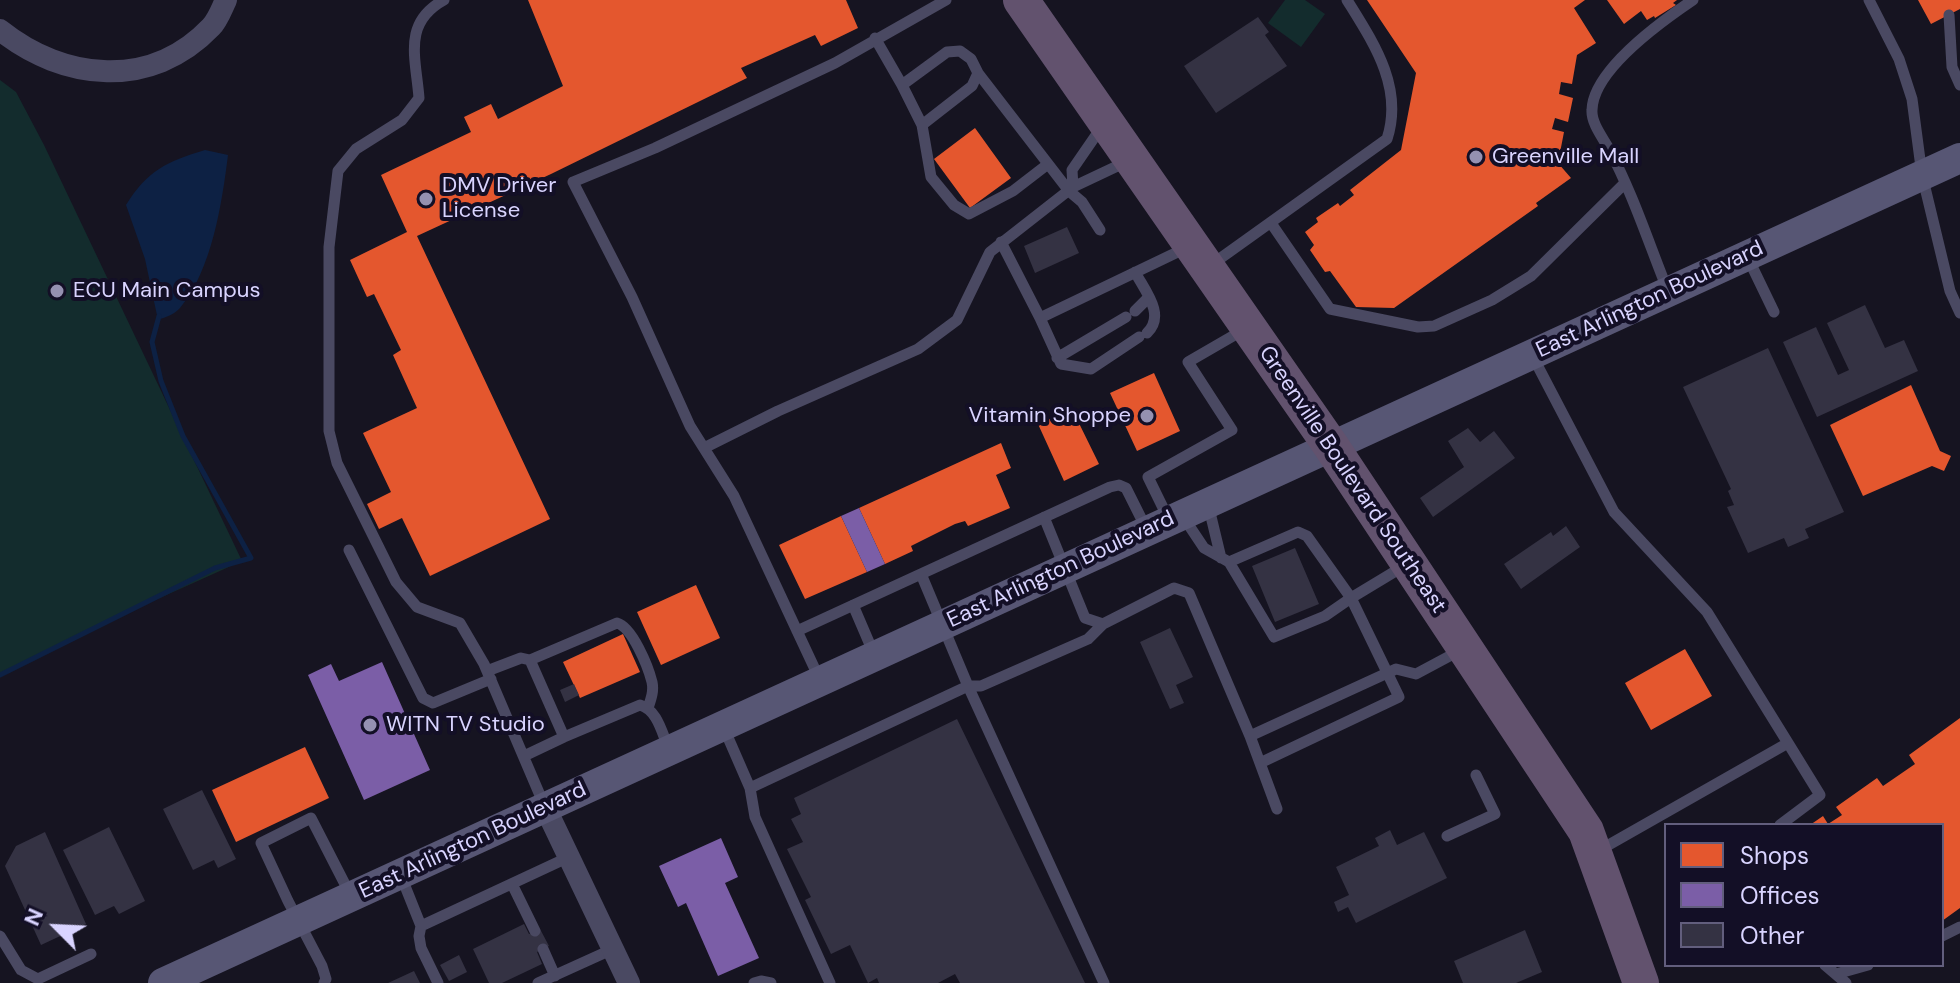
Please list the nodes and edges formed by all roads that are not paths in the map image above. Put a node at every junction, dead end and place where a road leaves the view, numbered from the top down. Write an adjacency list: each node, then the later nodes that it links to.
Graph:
1 (226, 0): 9 (street)
2 (444, 0): 54 (lane)
3 (946, 0): 10 (lane)
4 (1021, 0): 14 (highway, Greenville Boulevard Southeast)
5 (1347, 0): 22 (lane)
6 (1693, 0): 20 (lane)
7 (1869, 0): 19 (lane)
8 (1949, 15): 13 (lane)
9 (0, 30)
10 (875, 38): 12 (lane); 37 (lane)
11 (978, 73): 12 (lane); 15 (lane); 18 (lane)
12 (902, 85): 15 (lane)
13 (1960, 85)
14 (1106, 121): 17 (highway, Greenville Boulevard Southeast); 21 (lane)
15 (922, 125): 18 (lane)
16 (1960, 158): 19 (main road, East Arlington Boulevard)
17 (1132, 159): 21 (lane); 26 (highway, Greenville Boulevard Southeast)
18 (1048, 164): 21 (lane)
19 (1922, 175): 25 (main road, East Arlington Boulevard); 31 (lane)
20 (1625, 183): 22 (lane); 28 (lane)
21 (1071, 189): 23 (lane); 24 (lane)
22 (1271, 223): 26 (lane)
23 (1100, 230)
24 (1001, 242): 32 (lane); 37 (lane)
25 (1747, 255): 28 (main road, East Arlington Boulevard); 30 (lane)
26 (1200, 256): 27 (lane); 33 (highway, Greenville Boulevard Southeast)
27 (1135, 272): 29 (lane); 32 (lane)
28 (1669, 291): 34 (main road, East Arlington Boulevard)
29 (1149, 297): 35 (lane); 35 (lane)
30 (1774, 312)
31 (1960, 313)
32 (1040, 318): 35 (lane)
33 (1249, 326): 36 (highway, Greenville Boulevard Southeast); 39 (lane)
34 (1532, 354): 36 (main road, East Arlington Boulevard); 61 (lane)
35 (1057, 358)
36 (1331, 446): 39 (main road, East Arlington Boulevard); 42 (highway, Greenville Boulevard Southeast)
37 (704, 448): 49 (lane)
38 (1044, 517): 39 (lane); 43 (lane); 44 (lane)
39 (1176, 517): 41 (lane); 41 (lane); 43 (main road, East Arlington Boulevard)
40 (349, 550): 54 (lane)
41 (1225, 560): 45 (lane); 45 (lane)
42 (1408, 563): 45 (lane); 50 (highway, Greenville Boulevard Southeast)
43 (1063, 568): 47 (main road, East Arlington Boulevard); 48 (lane)
44 (921, 574): 46 (lane); 47 (lane)
45 (1351, 598): 53 (lane)
46 (853, 605): 49 (lane); 51 (lane)
47 (941, 624): 51 (main road, East Arlington Boulevard); 56 (lane)
48 (1103, 624): 56 (lane); 59 (lane)
49 (797, 631): 55 (lane)
50 (1465, 648): 53 (lane); 71 (highway, Greenville Boulevard Southeast)
51 (874, 655): 55 (main road, East Arlington Boulevard)
52 (530, 660): 54 (lane); 57 (lane); 60 (lane)
53 (1388, 673): 59 (lane); 64 (lane)
54 (489, 675): 63 (lane)
55 (820, 680): 58 (main road, East Arlington Boulevard)
56 (968, 686): 66 (lane); 96 (lane)
57 (648, 708): 60 (lane); 62 (lane)
58 (722, 725): 62 (main road, East Arlington Boulevard); 66 (lane)
59 (1250, 736): 64 (lane)
60 (564, 737): 63 (lane)
61 (1788, 743): 69 (lane); 71 (lane)
62 (669, 750): 67 (main road, East Arlington Boulevard)
63 (524, 756): 67 (lane)
64 (1260, 763): 68 (lane)
65 (1476, 775): 70 (lane)
66 (750, 788): 95 (lane)
67 (545, 807): 72 (street); 73 (main road, East Arlington Boulevard)
68 (1277, 809)
69 (1783, 823)
70 (1447, 836)
71 (1594, 853): 97 (highway, Greenville Boulevard Southeast)
72 (569, 857): 74 (lane); 81 (street)
73 (400, 874): 75 (main road, East Arlington Boulevard); 77 (lane)
74 (512, 884): 77 (lane); 78 (lane)
75 (351, 897): 76 (main road, East Arlington Boulevard); 76 (lane)
76 (298, 921): 88 (lane); 89 (main road, East Arlington Boulevard)
77 (421, 926): 90 (lane)
78 (535, 931)
79 (0, 936): 82 (lane)
80 (543, 949): 87 (lane)
81 (613, 949): 87 (lane); 92 (street)
82 (3, 954): 83 (lane)
83 (91, 954)
84 (1827, 967): 86 (lane)
85 (1861, 967): 86 (lane)
86 (1836, 974): 98 (lane)
87 (555, 976): 91 (lane)
88 (326, 982)
89 (163, 983)
90 (438, 983)
91 (538, 983)
92 (629, 983)
93 (754, 983): 94 (lane)
94 (771, 983)
95 (830, 983)
96 (1104, 983)
97 (1641, 983)
98 (1846, 983)

